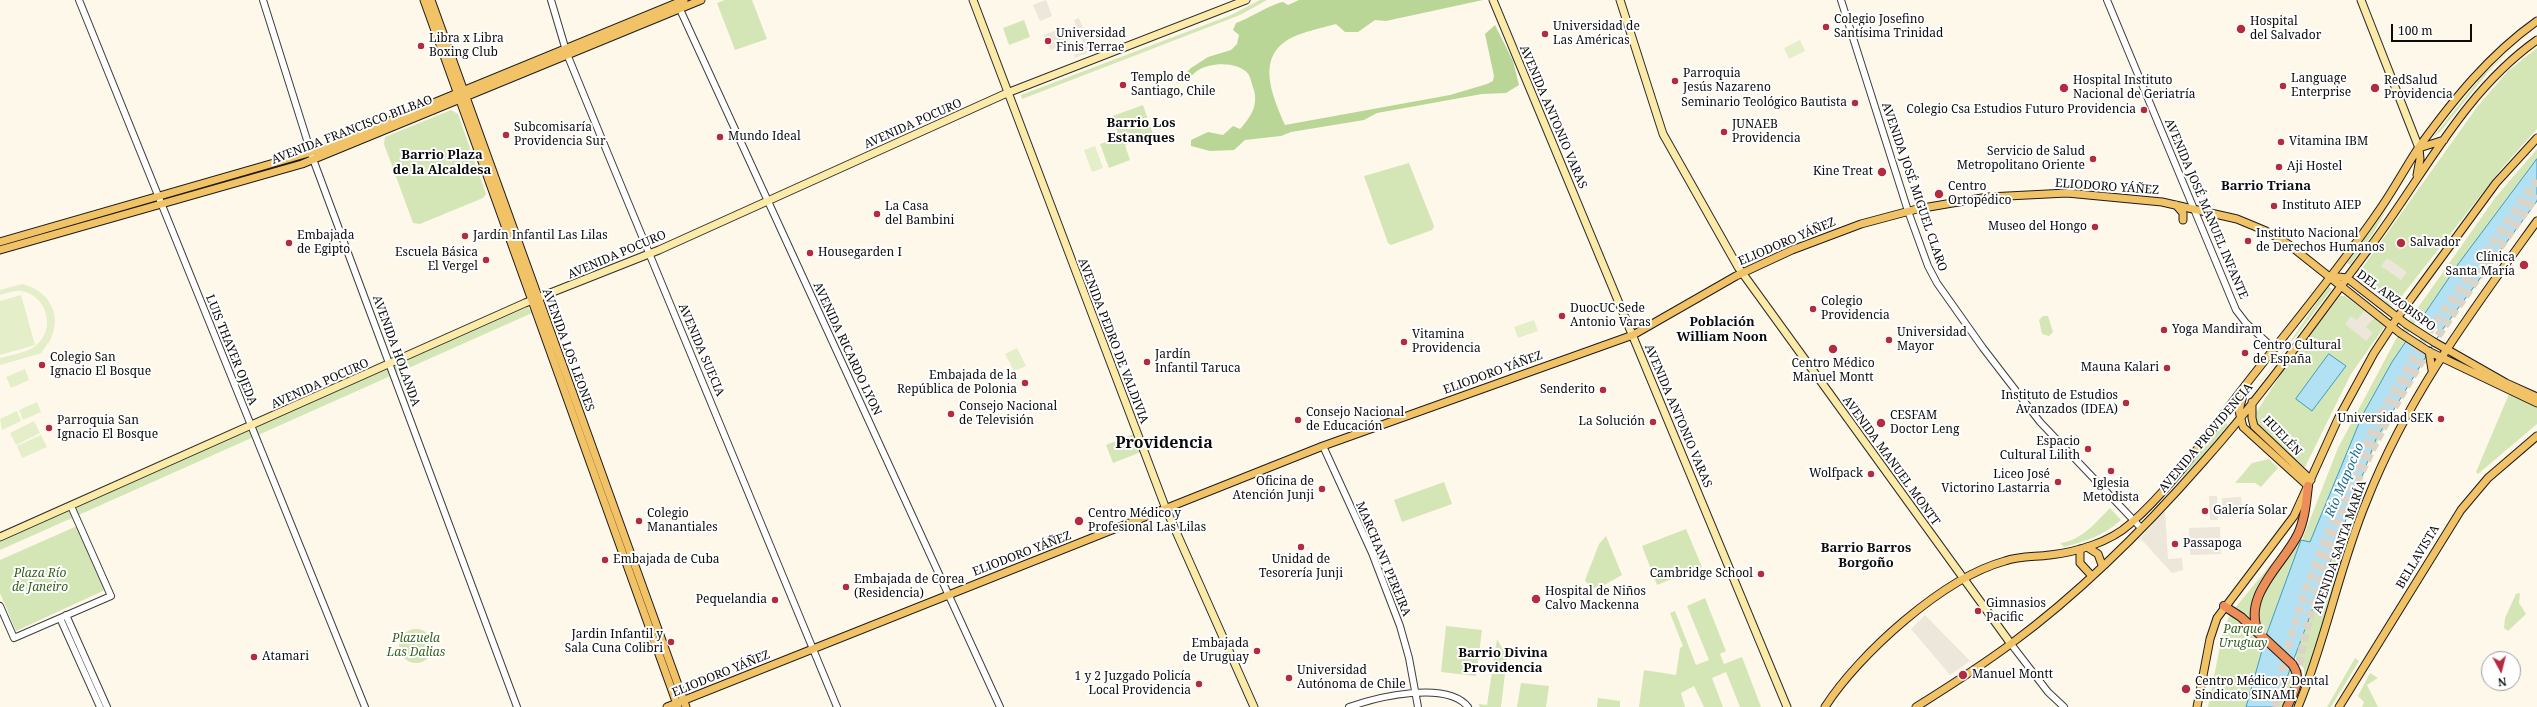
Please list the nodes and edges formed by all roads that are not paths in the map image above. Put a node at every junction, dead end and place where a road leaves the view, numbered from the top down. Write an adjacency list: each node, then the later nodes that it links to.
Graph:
1 (79, 0): 25 (street, LUIS THAYER OJEDA)
2 (263, 0): 23 (street, AVENIDA HOLANDA)
3 (424, 0): 19 (main road, AVENIDA LOS LEONES)
4 (431, 0): 19 (main road, AVENIDA LOS LEONES)
5 (551, 0): 17 (street, AVENIDA SUECIA)
6 (701, 0): 14 (main road, AVENIDA FRANCISCO BILBAO)
7 (973, 0): 18 (main road, AVENIDA PEDRO DE VALDIVIA)
8 (1246, 0): 18 (main road, AVENIDA POCURO)
9 (1493, 0): 43 (main road, AVENIDA ANTONIO VARAS)
10 (1620, 0): 36 (main road, AVENIDA MANUEL MONTT)
11 (1841, 0): 30 (street, AVENIDA JOSÉ MIGUEL CLARO)
12 (2107, 0): 29 (street, AVENIDA JOSÉ MANUEL INFANTE)
13 (2361, 0): 22 (main road)
14 (679, 3): 17 (main road, AVENIDA FRANCISCO BILBAO); 26 (street, AVENIDA RICARDO LYON)
15 (2537, 21): 22 (main road, AVENIDA PROVIDENCIA)
16 (2537, 40): 21 (main road, AVENIDA PROVIDENCIA)
17 (566, 51): 19 (main road, AVENIDA FRANCISCO BILBAO); 35 (street, AVENIDA SUECIA)
18 (1007, 93): 26 (main road, AVENIDA POCURO); 60 (main road, AVENIDA PEDRO DE VALDIVIA)
19 (462, 94): 23 (main road, AVENIDA FRANCISCO BILBAO); 40 (main road, AVENIDA LOS LEONES)
20 (2537, 138): 41 (main road)
21 (2444, 140): 22 (main road); 24 (main road, AVENIDA PROVIDENCIA)
22 (2419, 148): 24 (main road); 37 (main road, AVENIDA PROVIDENCIA)
23 (312, 156): 25 (main road, AVENIDA FRANCISCO BILBAO); 27 (main road, AVENIDA FRANCISCO BILBAO); 48 (street, AVENIDA HOLANDA)
24 (2415, 181): 38 (main road, AVENIDA PROVIDENCIA)
25 (158, 197): 27 (street, LUIS THAYER OJEDA); 33 (main road, AVENIDA FRANCISCO BILBAO)
26 (767, 201): 35 (main road, AVENIDA POCURO); 69 (street, AVENIDA RICARDO LYON)
27 (161, 204): 34 (main road, AVENIDA FRANCISCO BILBAO); 55 (street, LUIS THAYER OJEDA)
28 (2176, 204): 29 (main road, ELIODORO YÁÑEZ); 30 (main road, ELIODORO YÁÑEZ); 31 (main road)
29 (2192, 208): 37 (main road, ELIODORO YÁÑEZ); 44 (street, AVENIDA JOSÉ MANUEL INFANTE)
30 (1908, 211): 36 (main road, ELIODORO YÁÑEZ); 61 (street, AVENIDA JOSÉ MIGUEL CLARO)
31 (2183, 220)
32 (2537, 221): 45 (main road, AVENIDA SANTA MARÍA)
33 (0, 242)
34 (0, 250)
35 (650, 254): 40 (main road, AVENIDA POCURO); 75 (street, AVENIDA SUECIA)
36 (1742, 273): 43 (main road, ELIODORO YÁÑEZ); 68 (main road, AVENIDA MANUEL MONTT)
37 (2330, 276): 38 (main road, DEL ARZOBISPO); 39 (main road, DEL ARZOBISPO); 44 (main road, AVENIDA PROVIDENCIA)
38 (2346, 278): 39 (main road, AVENIDA PROVIDENCIA); 41 (main road, DEL ARZOBISPO)
39 (2341, 286): 42 (main road, DEL ARZOBISPO); 52 (main road, AVENIDA PROVIDENCIA)
40 (535, 300): 48 (main road, AVENIDA POCURO); 77 (main road, AVENIDA LOS LEONES)
41 (2397, 318): 42 (main road); 45 (main road, DEL ARZOBISPO, bridge)
42 (2390, 326): 46 (main road, DEL ARZOBISPO, bridge); 58 (main road)
43 (1633, 334): 57 (main road, ELIODORO YÁÑEZ); 89 (main road, AVENIDA ANTONIO VARAS)
44 (2274, 349): 50 (main road, AVENIDA PROVIDENCIA)
45 (2446, 349): 47 (main road, AVENIDA SANTA MARÍA); 51 (main road, DEL ARZOBISPO)
46 (2429, 351): 47 (main road, DEL ARZOBISPO); 49 (main road)
47 (2441, 356): 49 (main road, AVENIDA SANTA MARÍA); 53 (main road, DEL ARZOBISPO)
48 (390, 365): 55 (main road, AVENIDA POCURO); 81 (street, AVENIDA HOLANDA)
49 (2432, 370): 95 (main road, AVENIDA SANTA MARÍA)
50 (2246, 385): 54 (main road); 61 (main road, AVENIDA PROVIDENCIA)
51 (2537, 397)
52 (2252, 402): 54 (main road, AVENIDA PROVIDENCIA); 58 (main road, HUELÉN)
53 (2537, 403)
54 (2239, 418): 58 (main road, HUELÉN); 62 (main road, AVENIDA PROVIDENCIA)
55 (250, 427): 59 (main road, AVENIDA POCURO); 80 (street, LUIS THAYER OJEDA)
56 (2537, 436): 96 (main road, BELLAVISTA)
57 (1323, 446): 60 (main road, ELIODORO YÁÑEZ); 76 (street, MARCHANT PEREIRA)
58 (2309, 483): 71 (main road); 73 (highway)
59 (71, 506): 63 (main road, AVENIDA POCURO); 72 (street)
60 (1166, 510): 69 (main road, ELIODORO YÁÑEZ); 85 (main road, AVENIDA PEDRO DE VALDIVIA)
61 (2134, 521): 62 (street, AVENIDA JOSÉ MIGUEL CLARO); 64 (main road, AVENIDA PROVIDENCIA)
62 (2141, 528): 66 (main road, AVENIDA PROVIDENCIA)
63 (0, 537)
64 (2087, 547): 65 (main road, AVENIDA PROVIDENCIA); 66 (main road)
65 (2080, 549): 67 (main road); 68 (main road, AVENIDA PROVIDENCIA)
66 (2102, 565): 67 (main road, AVENIDA PROVIDENCIA)
67 (2091, 575): 74 (main road, AVENIDA PROVIDENCIA)
68 (1964, 578): 74 (main road, AVENIDA MANUEL MONTT); 90 (main road, AVENIDA PROVIDENCIA)
69 (948, 595): 75 (main road, ELIODORO YÁÑEZ); 84 (street, AVENIDA RICARDO LYON)
70 (0, 606): 72 (street)
71 (2224, 606): 73 (highway); 93 (main road)
72 (63, 617): 78 (street); 79 (street)
73 (2261, 635): 94 (highway, bridge)
74 (2011, 644): 91 (main road, AVENIDA PROVIDENCIA); 92 (street, AVENIDA MANUEL MONTT)
75 (813, 649): 77 (main road, ELIODORO YÁÑEZ); 83 (street, AVENIDA SUECIA)
76 (1416, 694): 86 (street); 87 (street, MARCHANT PEREIRA); 88 (street)
77 (681, 704): 82 (main road, ELIODORO YÁÑEZ)
78 (100, 707)
79 (107, 707)
80 (365, 707)
81 (517, 707)
82 (667, 707)
83 (837, 707)
84 (1000, 707)
85 (1254, 707)
86 (1349, 707)
87 (1418, 707)
88 (1468, 707)
89 (1787, 707)
90 (1826, 707)
91 (1916, 707)
92 (2064, 707)
93 (2197, 707)
94 (2287, 707)
95 (2300, 707)
96 (2339, 707)

